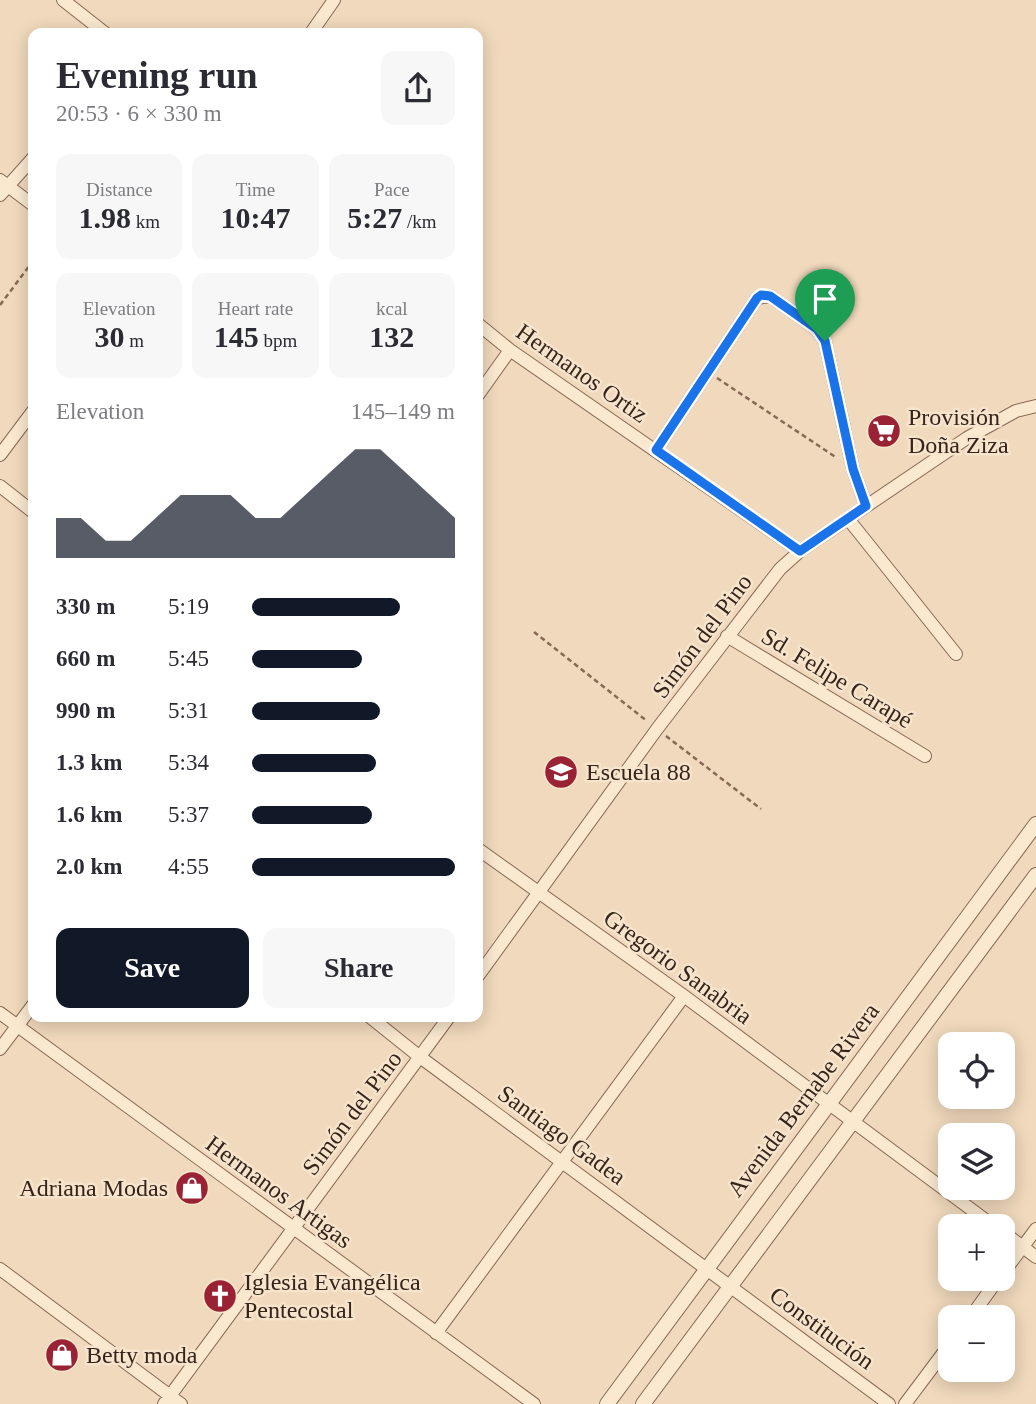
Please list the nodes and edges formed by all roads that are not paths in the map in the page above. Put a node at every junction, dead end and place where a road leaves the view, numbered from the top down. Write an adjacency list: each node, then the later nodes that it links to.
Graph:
1 (63, 0): 3 (street)
2 (334, 0): 4 (street)
3 (99, 28)
4 (314, 28)
5 (28, 163): 6 (street)
6 (2, 187): 7 (street)
7 (28, 202)
8 (483, 328): 9 (street, Hermanos Ortiz)
9 (510, 350): 10 (street); 13 (street, Hermanos Ortiz)
10 (483, 389)
11 (1036, 406): 16 (street, Simón del Pino)
12 (28, 418): 14 (street)
13 (656, 450): 16 (street); 19 (street, Hermanos Ortiz)
14 (0, 455)
15 (0, 486): 17 (street)
16 (866, 506): 18 (street, Simón del Pino)
17 (28, 508)
18 (849, 520): 19 (street, Simón del Pino); 21 (street)
19 (800, 551): 20 (street, Simón del Pino)
20 (727, 636): 22 (street, Sd. Felipe Carapé); 26 (street, Simón del Pino)
21 (956, 654)
22 (925, 756)
23 (1036, 824): 36 (street, Avenida Bernabe Rivera)
24 (483, 853): 26 (street, Gregorio Sanabria)
25 (1036, 874): 37 (street)
26 (537, 892): 27 (street, Simón del Pino); 28 (street, Gregorio Sanabria)
27 (483, 969)
28 (684, 996): 36 (street, Gregorio Sanabria); 38 (street)
29 (28, 1012): 33 (street)
30 (0, 1013): 33 (street, Hermanos Artigas)
31 (376, 1022): 35 (street, Santiago Gadea)
32 (445, 1022): 35 (street, Simón del Pino)
33 (17, 1026): 34 (street); 40 (street, Hermanos Artigas)
34 (0, 1049)
35 (420, 1057): 38 (street, Santiago Gadea); 40 (street, Simón del Pino)
36 (830, 1103): 37 (street, Gregorio Sanabria); 46 (street, Avenida Bernabe Rivera)
37 (853, 1120): 39 (street, Gregorio Sanabria); 48 (street)
38 (564, 1161): 46 (street, Santiago Gadea); 49 (street)
39 (978, 1214)
40 (293, 1227): 49 (street, Hermanos Artigas); 51 (street, Simón del Pino)
41 (1036, 1229): 43 (street)
42 (1015, 1241): 43 (street)
43 (1023, 1247): 44 (street); 45 (street)
44 (1015, 1257)
45 (1036, 1257)
46 (706, 1268): 48 (street, Santiago Gadea); 53 (street, Avenida Bernabe Rivera)
47 (0, 1269): 51 (street)
48 (730, 1286): 54 (street); 55 (street, Constitución)
49 (436, 1333): 52 (street, Hermanos Artigas)
50 (938, 1360): 56 (street)
51 (172, 1401)
52 (534, 1404)
53 (607, 1404)
54 (643, 1404)
55 (890, 1404)
56 (905, 1404)

